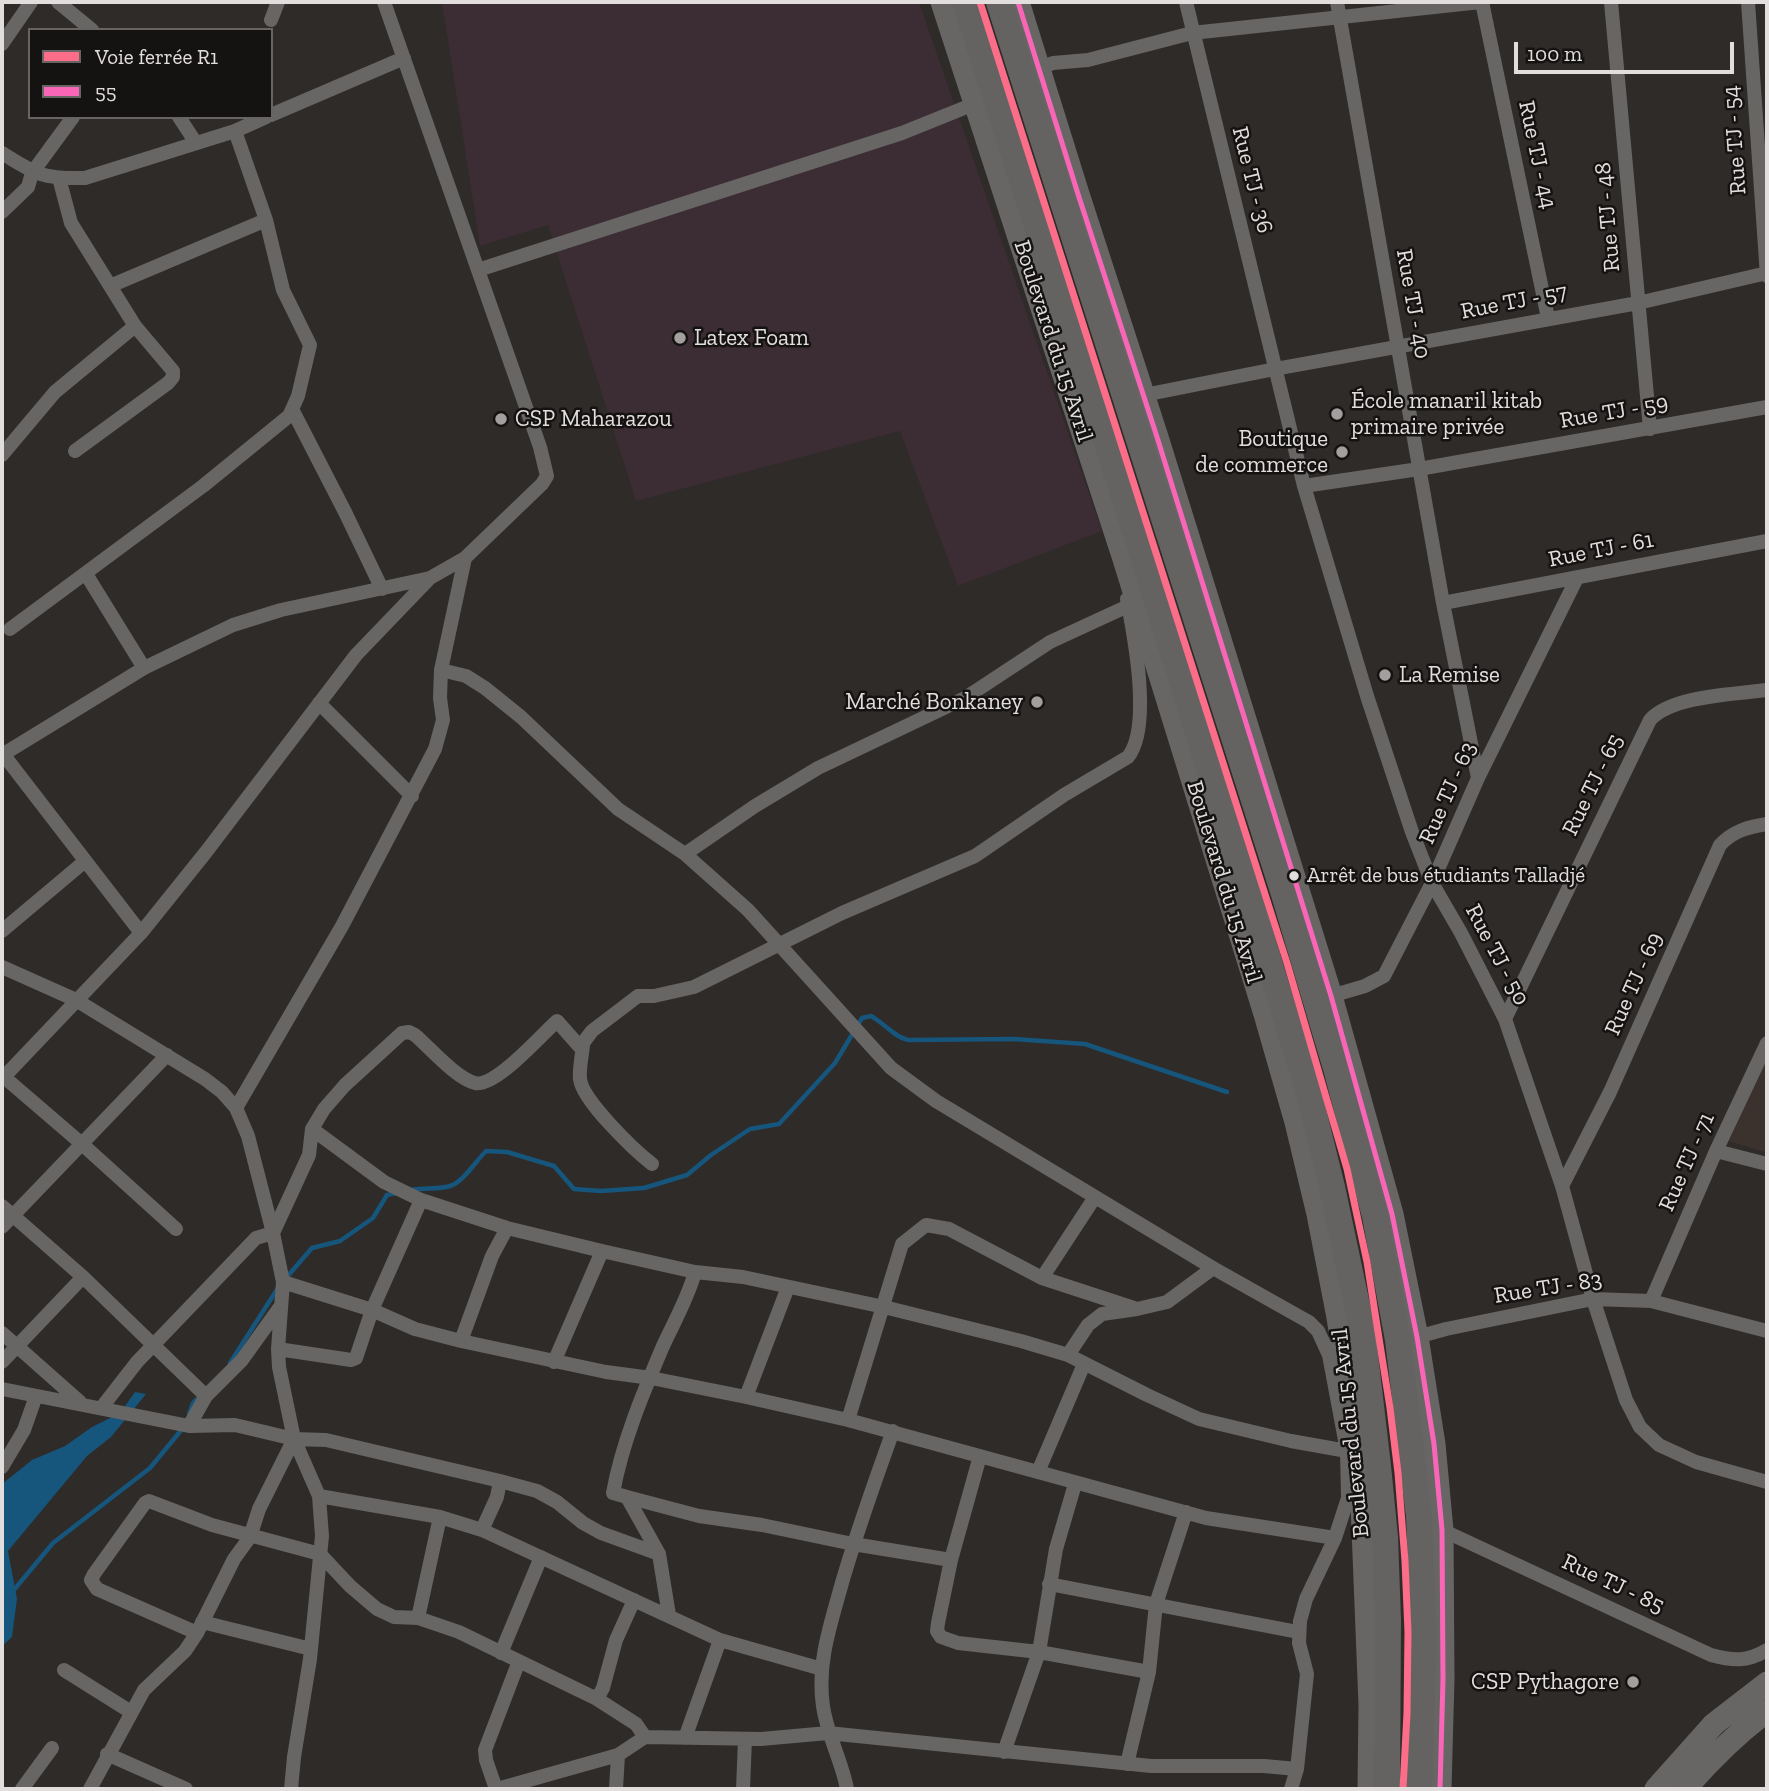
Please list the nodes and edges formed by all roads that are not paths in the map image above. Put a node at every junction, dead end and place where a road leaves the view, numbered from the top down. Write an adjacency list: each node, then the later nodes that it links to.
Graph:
1 (31, 2): 17 (street)
2 (58, 2): 15 (street)
3 (278, 2): 14 (street)
4 (384, 2): 18 (street)
5 (942, 2): 20 (main road, Boulevard du 15 Avril)
6 (965, 2): 189 (highway, Boulevard du 15 Avril)
7 (999, 2): 190 (highway)
8 (1018, 2): 19 (main road)
9 (1186, 2): 16 (street, Rue TJ - 36)
10 (1482, 2): 13 (street); 36 (street, Rue TJ - 44)
11 (1611, 2): 35 (street, Rue TJ - 48)
12 (1748, 2): 33 (street, Rue TJ - 54)
13 (1339, 9): 16 (street); 38 (street, Rue TJ - 40)
14 (271, 20)
15 (90, 28)
16 (1192, 33): 19 (street); 39 (street, Rue TJ - 36)
17 (2, 44)
18 (404, 58): 21 (street); 32 (street)
19 (1040, 68): 40 (main road)
20 (974, 104): 32 (street); 49 (main road, Boulevard du 15 Avril)
21 (273, 114)
22 (72, 119): 28 (street)
23 (180, 119): 26 (street)
24 (262, 119): 25 (street)
25 (235, 131): 26 (street); 31 (street)
26 (196, 143): 29 (street)
27 (2, 153): 28 (street)
28 (32, 173): 29 (street); 30 (street)
29 (59, 178): 34 (street)
30 (2, 212)
31 (266, 220): 34 (street); 42 (street)
32 (478, 270): 50 (street)
33 (1767, 274): 35 (street, Rue TJ - 57)
34 (110, 286): 37 (street)
35 (1638, 303): 36 (street, Rue TJ - 57); 43 (street, Rue TJ - 48)
36 (1548, 318): 38 (street, Rue TJ - 57)
37 (135, 326): 44 (street); 45 (street)
38 (1397, 347): 39 (street, Rue TJ - 57); 46 (street, Rue TJ - 40)
39 (1275, 369): 40 (street, Rue TJ - 57); 47 (street, Rue TJ - 50)
40 (1144, 396): 73 (main road)
41 (1767, 407): 43 (street, Rue TJ - 59)
42 (293, 411): 51 (street); 54 (street)
43 (1650, 429): 46 (street, Rue TJ - 59)
44 (75, 452)
45 (2, 455)
46 (1419, 469): 47 (street, Rue TJ - 59); 55 (street, Rue TJ - 40)
47 (1304, 486): 68 (street, Rue TJ - 50)
48 (1767, 541): 53 (street, Rue TJ - 61)
49 (1123, 556): 56 (street); 188 (main road, Boulevard du 15 Avril)
50 (466, 558): 52 (street); 59 (street)
51 (86, 574): 57 (street); 58 (street)
52 (429, 578): 54 (street); 61 (street)
53 (1577, 578): 55 (street, Rue TJ - 61); 63 (street, Rue TJ - 63)
54 (382, 589): 58 (street)
55 (1443, 603): 63 (street, Rue TJ - 40)
56 (1128, 606): 66 (street); 71 (street)
57 (10, 629)
58 (144, 668): 62 (street)
59 (442, 670): 64 (street); 66 (street)
60 (1767, 690): 75 (street, Rue TJ - 65)
61 (319, 703): 64 (street); 70 (street)
62 (4, 750): 67 (street)
63 (1478, 778): 68 (street, Rue TJ - 63)
64 (412, 796): 80 (street)
65 (1767, 824): 86 (street, Rue TJ - 69)
66 (685, 854): 71 (street)
67 (85, 862): 69 (street); 70 (street)
68 (1432, 883): 73 (street, Rue TJ - 63); 75 (street, Rue TJ - 50)
69 (2, 931)
70 (141, 933): 74 (street)
71 (778, 943): 77 (street); 87 (street)
72 (2, 967): 74 (street)
73 (1331, 996): 109 (main road)
74 (76, 1000): 78 (street); 79 (street)
75 (1505, 1019): 86 (street, Rue TJ - 50)
76 (1767, 1043): 83 (street, Rue TJ - 71)
77 (583, 1045): 81 (street); 84 (street)
78 (167, 1055): 80 (street); 82 (street)
79 (3, 1078): 82 (street)
80 (236, 1108): 93 (street)
81 (312, 1129): 88 (street); 93 (street)
82 (82, 1144): 89 (street); 92 (street)
83 (1716, 1151): 85 (street); 102 (street, Rue TJ - 71)
84 (652, 1164)
85 (1767, 1164)
86 (1562, 1186): 101 (street, Rue TJ - 50)
87 (1095, 1196): 95 (street); 98 (street)
88 (421, 1200): 91 (street); 106 (street)
89 (8, 1211): 90 (street); 97 (street)
90 (2, 1227)
91 (507, 1228): 94 (street); 110 (street)
92 (176, 1229)
93 (274, 1233): 99 (street); 111 (street)
94 (601, 1251): 96 (street); 116 (street)
95 (1213, 1268): 105 (street); 129 (street)
96 (695, 1272): 100 (street); 118 (street)
97 (83, 1277): 111 (street); 112 (street)
98 (1042, 1278): 104 (street); 105 (street)
99 (283, 1282): 103 (street); 106 (street)
100 (788, 1287): 104 (street); 122 (street)
101 (1593, 1299): 102 (street, Rue TJ - 83); 109 (street, Rue TJ - 83); 134 (street, Rue TJ - 50)
102 (1651, 1301): 107 (street, Rue TJ - 83)
103 (281, 1306): 113 (street); 121 (street)
104 (884, 1307): 114 (street); 125 (street)
105 (1137, 1309): 114 (street)
106 (372, 1310): 110 (street); 113 (street)
107 (1767, 1331)
108 (2, 1333): 112 (street)
109 (1417, 1337): 141 (main road)
110 (461, 1341): 116 (street)
111 (153, 1345): 121 (street); 124 (street)
112 (16, 1346): 115 (street); 123 (street)
113 (278, 1349): 128 (street)
114 (1068, 1355): 117 (street)
115 (2, 1362)
116 (554, 1362): 118 (street)
117 (1084, 1364): 129 (street); 132 (street)
118 (651, 1378): 122 (street); 137 (street)
119 (2, 1389): 120 (street)
120 (36, 1396): 123 (street); 131 (street)
121 (206, 1396): 126 (street)
122 (746, 1397): 125 (street)
123 (81, 1403): 124 (street)
124 (102, 1407): 126 (street)
125 (848, 1420): 127 (street)
126 (189, 1426): 128 (street)
127 (892, 1431): 130 (street); 144 (street)
128 (295, 1439): 133 (street); 136 (street); 142 (street)
129 (1347, 1451): 143 (street)
130 (980, 1456): 132 (street); 148 (street)
131 (2, 1467)
132 (1038, 1472): 135 (street)
133 (500, 1481): 140 (street); 146 (street)
134 (1767, 1482)
135 (1075, 1483): 138 (street); 149 (street)
136 (319, 1496): 139 (street); 145 (street)
137 (627, 1497): 144 (street); 146 (street)
138 (1186, 1512): 143 (street); 151 (street)
139 (440, 1517): 140 (street); 153 (street)
140 (482, 1530): 147 (street)
141 (1442, 1530): 158 (street, Rue TJ - 85); 191 (main road)
142 (250, 1537): 145 (street); 154 (street); 154 (street)
143 (1335, 1538): 155 (street)
144 (853, 1544): 148 (street); 162 (street)
145 (320, 1554): 153 (street); 157 (street)
146 (659, 1554): 152 (street)
147 (541, 1558): 150 (street); 160 (street)
148 (951, 1560): 159 (street)
149 (1049, 1584): 151 (street); 159 (street)
150 (634, 1600): 152 (street); 166 (street)
151 (1156, 1604): 155 (street); 164 (street)
152 (669, 1615): 156 (street)
153 (418, 1618): 160 (street)
154 (200, 1628): 157 (street); 168 (street)
155 (1298, 1632): 178 (street)
156 (720, 1640): 162 (street); 171 (street)
157 (311, 1649): 182 (street)
158 (1767, 1650)
159 (1039, 1652): 164 (street); 174 (street)
160 (501, 1653): 161 (street)
161 (519, 1661): 166 (street); 183 (street)
162 (822, 1669): 169 (street)
163 (64, 1670): 168 (street)
164 (1149, 1672): 177 (street)
165 (1767, 1683): 192 (main road)
166 (597, 1699): 170 (street)
167 (1767, 1711): 193 (main road)
168 (131, 1712): 175 (street)
169 (828, 1733): 172 (street); 174 (street); 186 (street)
170 (645, 1737): 171 (street); 176 (street)
171 (685, 1738): 172 (street)
172 (745, 1739): 185 (street)
173 (52, 1748): 179 (street)
174 (1004, 1752): 177 (street)
175 (107, 1754): 180 (street); 181 (street)
176 (618, 1755): 183 (street); 184 (street)
177 (1127, 1764): 178 (street)
178 (1297, 1769): 187 (street)
179 (22, 1789)
180 (90, 1789)
181 (186, 1789)
182 (291, 1789)
183 (497, 1789)
184 (616, 1789)
185 (743, 1789)
186 (847, 1789)
187 (1291, 1789)
188 (1369, 1789)
189 (1387, 1789)
190 (1419, 1789)
191 (1440, 1789)
192 (1656, 1789)
193 (1685, 1789)

